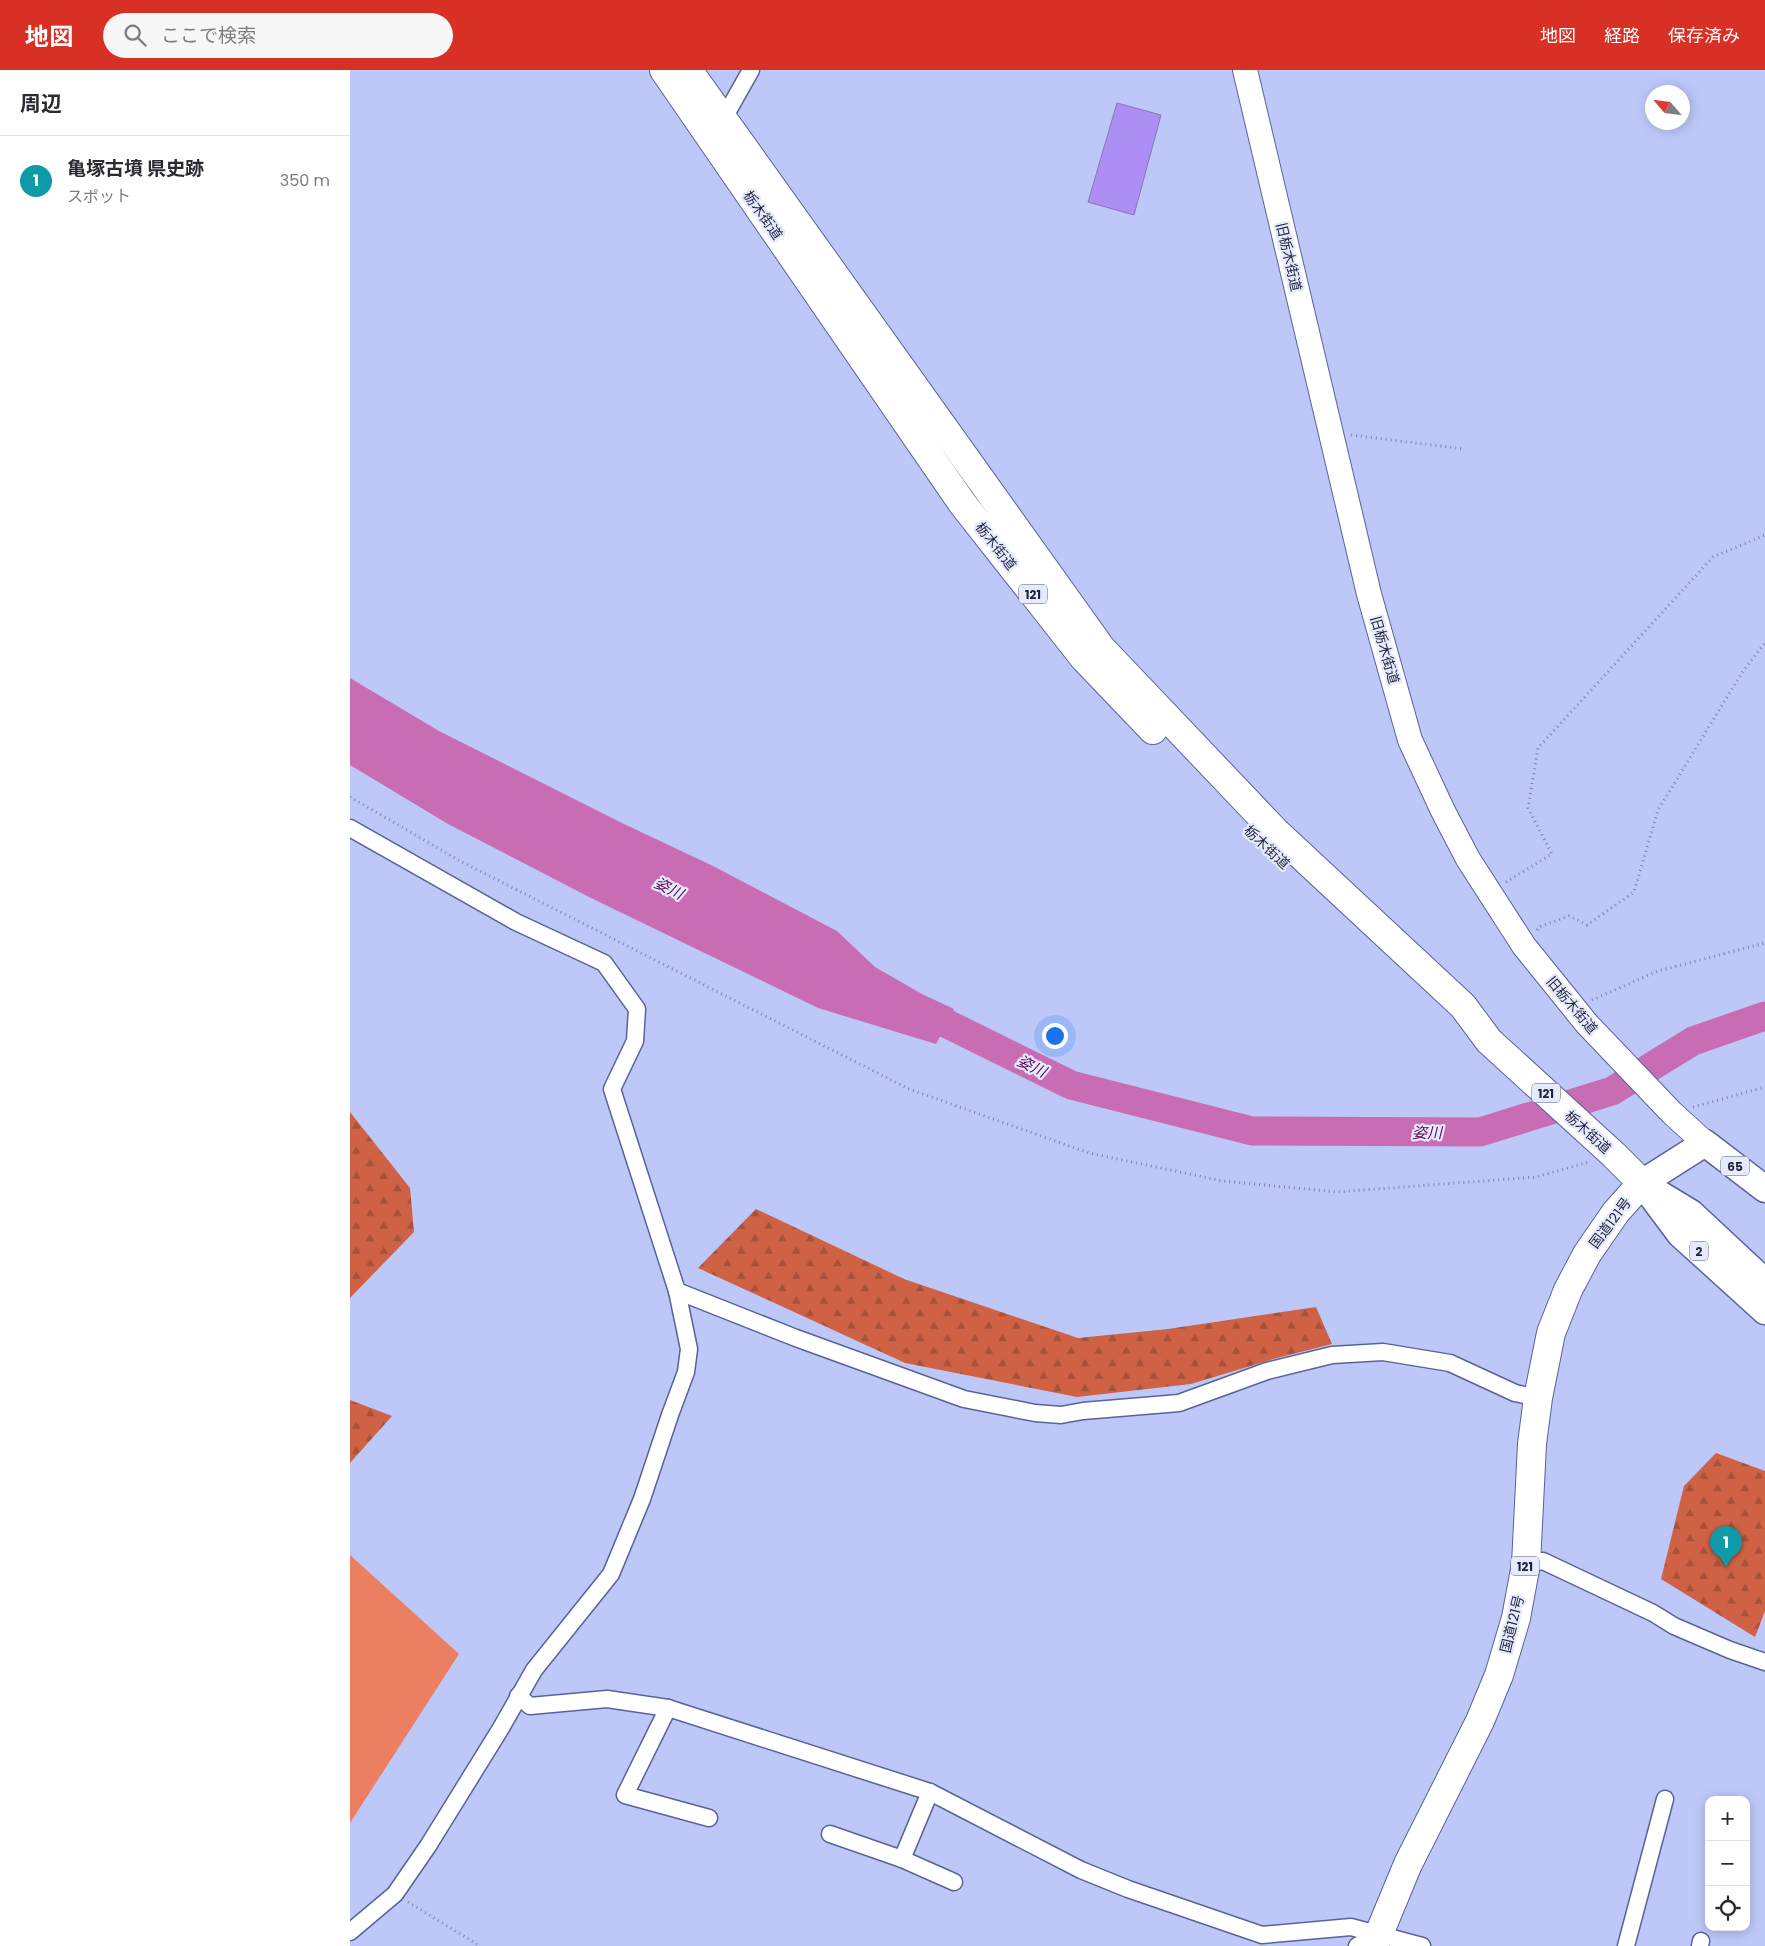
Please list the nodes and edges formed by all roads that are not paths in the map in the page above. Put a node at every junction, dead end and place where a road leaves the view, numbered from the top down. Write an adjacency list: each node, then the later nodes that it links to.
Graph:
1 (664, 70): 5 (highway, 栃木街道 / 121)
2 (688, 70): 5 (highway, 栃木街道 / 121)
3 (751, 70): 5 (street)
4 (1245, 70): 7 (street, 旧栃木街道)
5 (717, 130): 8 (highway, 栃木街道 / 121)
6 (350, 828): 11 (street)
7 (1705, 1143): 8 (main road); 9 (main road, 65)
8 (1642, 1183): 10 (main road, 2); 12 (main road, 2); 13 (highway, 国道121号 / 121)
9 (1765, 1189)
10 (1765, 1282)
11 (677, 1291): 13 (street); 16 (street)
12 (1765, 1311)
13 (1538, 1398): 14 (highway, 国道121号 / 121)
14 (1526, 1564): 15 (street); 25 (highway, 国道121号 / 121)
15 (1765, 1662)
16 (518, 1696): 17 (street); 24 (street)
17 (668, 1708): 18 (street); 20 (street)
18 (930, 1792): 22 (street); 25 (street)
19 (1665, 1799): 27 (street)
20 (709, 1818)
21 (830, 1834): 22 (street)
22 (902, 1859): 23 (street)
23 (954, 1882)
24 (350, 1932)
25 (1370, 1942): 26 (street)
26 (1422, 1946)
27 (1626, 1946)

